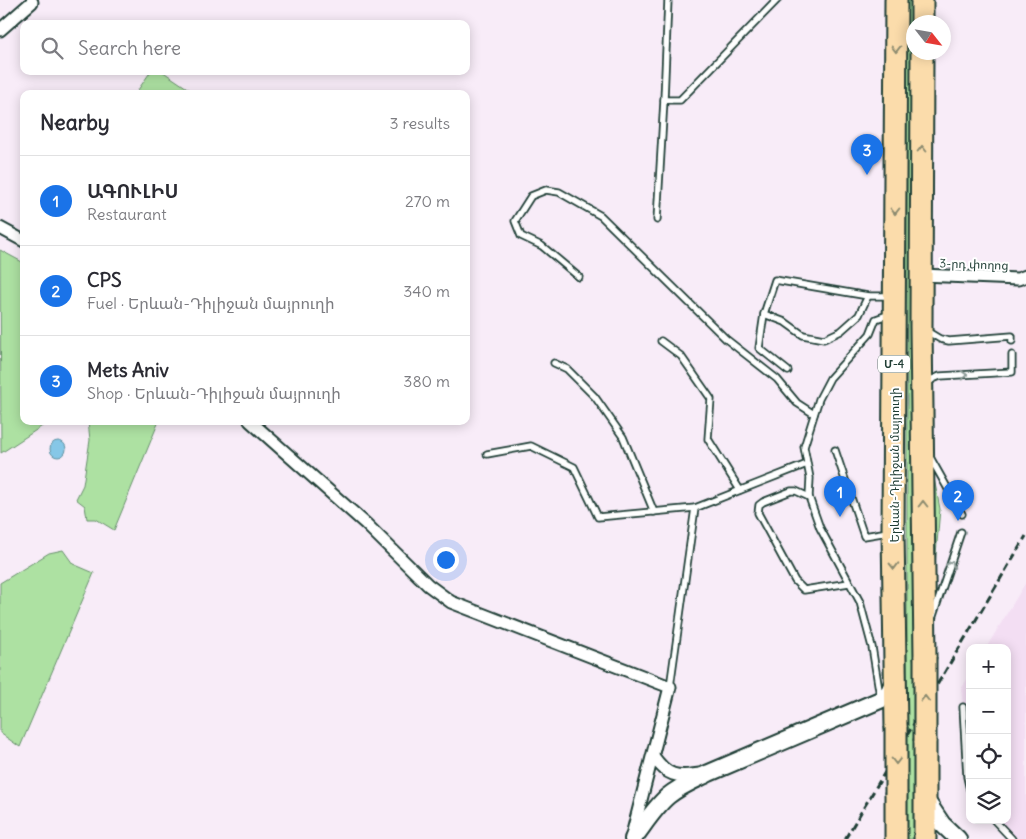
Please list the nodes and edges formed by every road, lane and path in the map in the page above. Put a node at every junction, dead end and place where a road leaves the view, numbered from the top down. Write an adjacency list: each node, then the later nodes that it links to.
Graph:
1 (668, 0): 9 (lane)
2 (777, 0): 9 (lane)
3 (896, 0): 17 (highway, Երևան-Դիլիջան մայրուղի / Մ-4, one-way to 17)
4 (922, 0): 6 (highway)
5 (34, 1): 7 (street)
6 (922, 15)
7 (0, 30)
8 (922, 60): 13 (highway, Մ-4, one-way to 8)
9 (664, 100): 10 (lane)
10 (657, 220)
11 (0, 228): 12 (street)
12 (20, 240)
13 (921, 275): 14 (street, 3-րդ փողոց); 19 (highway, Մ-4)
14 (1026, 276)
15 (579, 277): 26 (lane)
16 (868, 296): 17 (lane); 18 (lane); 18 (lane)
17 (894, 304): 26 (lane); 37 (highway, Երևան-Դիլիջան մայրուղի / Մ-4)
18 (764, 314): 24 (lane)
19 (921, 327): 21 (lane); 25 (highway, Մ-4)
20 (661, 341): 32 (lane)
21 (1012, 341)
22 (1012, 355): 25 (lane, one-way to 22)
23 (554, 363): 35 (lane)
24 (788, 371)
25 (921, 392): 28 (highway, Մ-4)
26 (814, 414): 31 (lane)
27 (255, 425): 42 (street)
28 (922, 443): 36 (lane); 40 (highway, Մ-4, one-way to 28)
29 (835, 450): 37 (lane)
30 (487, 454): 35 (lane)
31 (807, 464): 32 (lane); 33 (lane)
32 (740, 490): 34 (lane)
33 (809, 496): 39 (lane); 39 (lane)
34 (695, 508): 35 (lane); 42 (lane)
35 (654, 512)
36 (962, 514)
37 (893, 532): 41 (highway, Երևան-Դիլիջան մայրուղի / Մ-4, one-way to 41)
38 (961, 532): 40 (lane, one-way to 38)
39 (849, 583): 43 (lane)
40 (924, 650): 49 (highway, Մ-4, one-way to 40, bridge)
41 (895, 678): 43 (street); 45 (highway, Երևան-Դիլիջան մայրուղի / Մ-4)
42 (670, 687): 46 (street)
43 (875, 702): 45 (street); 47 (street)
44 (963, 707): 48 (lane)
45 (896, 727): 52 (highway, Երևան-Դիլիջան մայրուղի / Մ-4, one-way to 52, bridge)
46 (654, 756): 47 (street); 51 (street)
47 (709, 773): 51 (street)
48 (967, 779)
49 (926, 800): 53 (highway, Մ-4); 54 (street)
50 (998, 824): 55 (lane)
51 (632, 839)
52 (896, 839)
53 (925, 839)
54 (958, 839)
55 (1012, 839)

